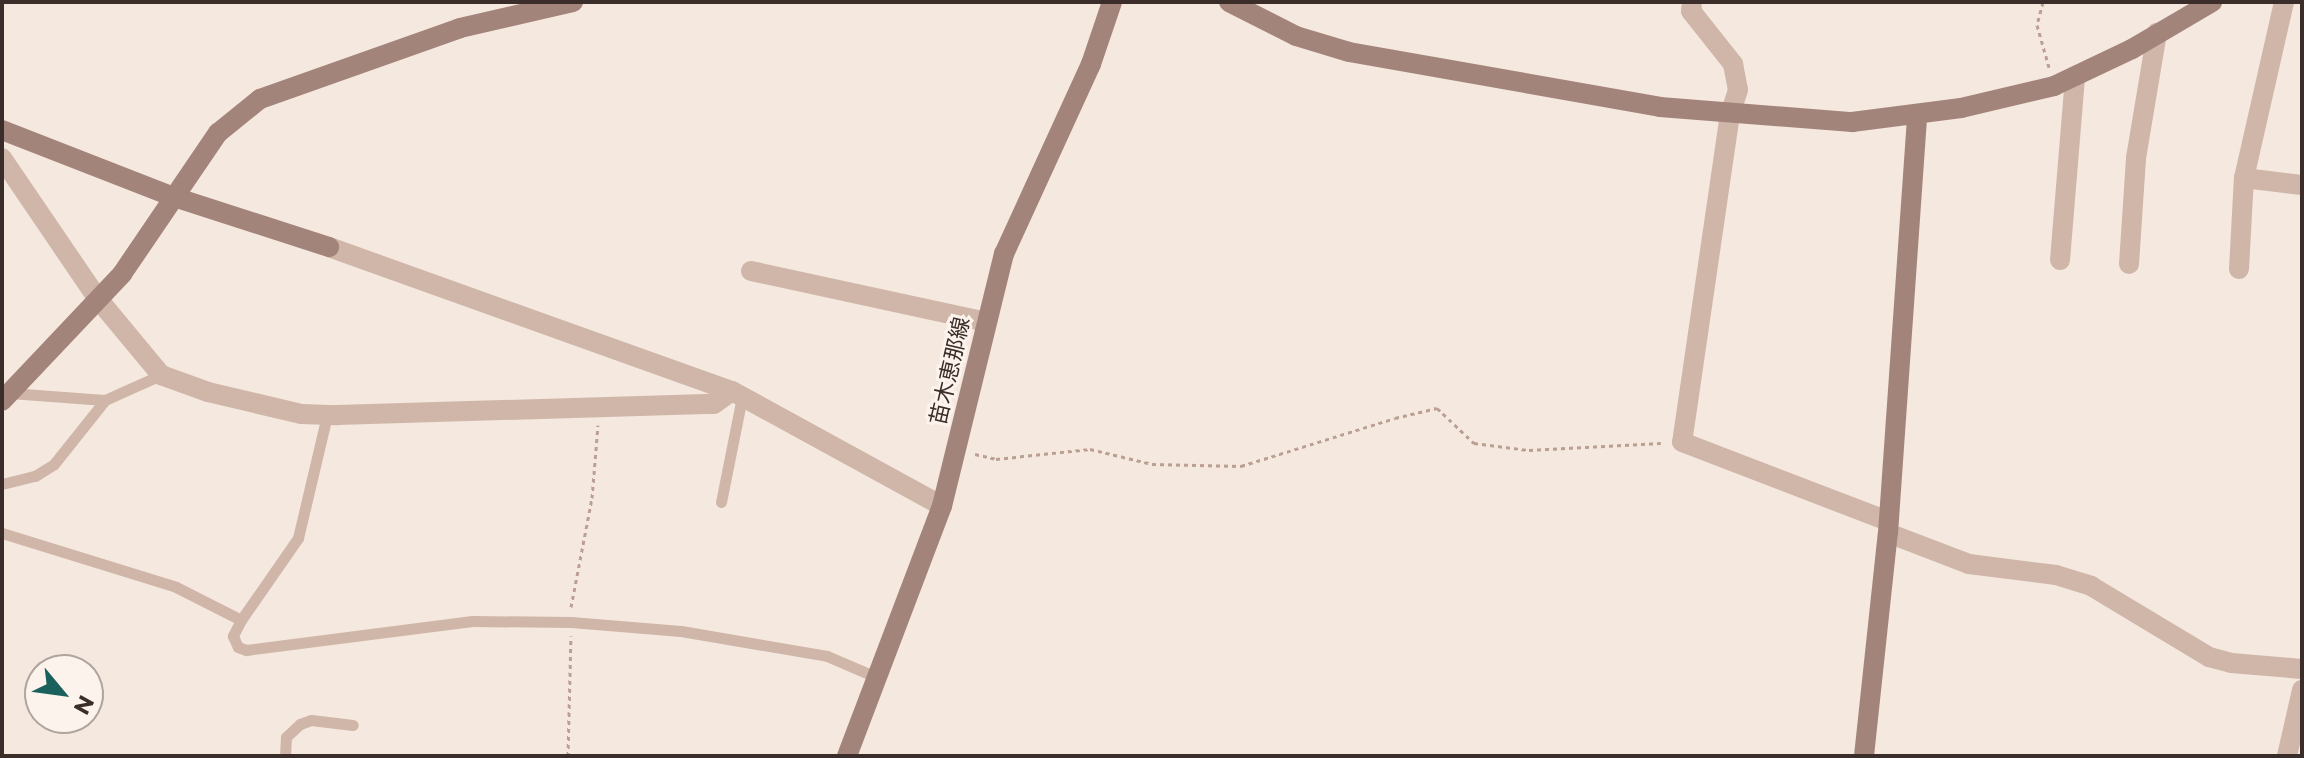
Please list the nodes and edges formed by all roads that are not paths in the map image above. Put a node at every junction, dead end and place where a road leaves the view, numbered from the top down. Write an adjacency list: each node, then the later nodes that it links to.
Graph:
1 (573, 2): 7 (street)
2 (1112, 2): 22 (street, 苗木恵那線)
3 (1229, 2): 10 (street)
4 (1692, 2): 10 (street)
5 (2212, 2): 8 (street)
6 (2284, 2): 14 (street)
7 (487, 11): 16 (street)
8 (2157, 33): 9 (street); 18 (street)
9 (2075, 77): 11 (street); 17 (street)
10 (1730, 114): 11 (street); 31 (street)
11 (1917, 115): 31 (street)
12 (2, 130): 16 (street)
13 (2, 158): 21 (street)
14 (2244, 178): 15 (street); 19 (street)
15 (2302, 185)
16 (174, 197): 21 (street); 24 (street)
17 (2060, 260)
18 (2129, 264)
19 (2239, 269)
20 (751, 271): 22 (street)
21 (98, 299): 23 (street); 25 (street)
22 (986, 322): 30 (street, 苗木恵那線)
23 (161, 375): 26 (lane); 27 (street)
24 (737, 394): 27 (street); 29 (lane); 30 (street)
25 (4, 396): 26 (lane)
26 (105, 400): 28 (lane)
27 (327, 415): 33 (lane)
28 (2, 484)
29 (721, 502)
30 (942, 506): 35 (street, 苗木恵那線)
31 (1888, 527): 34 (street); 40 (street)
32 (2, 533): 33 (lane)
33 (241, 620): 35 (lane)
34 (2302, 669)
35 (876, 677): 39 (street, 苗木恵那線)
36 (2302, 690): 41 (street)
37 (353, 725): 38 (lane)
38 (285, 756)
39 (847, 756)
40 (1864, 756)
41 (2287, 756)

